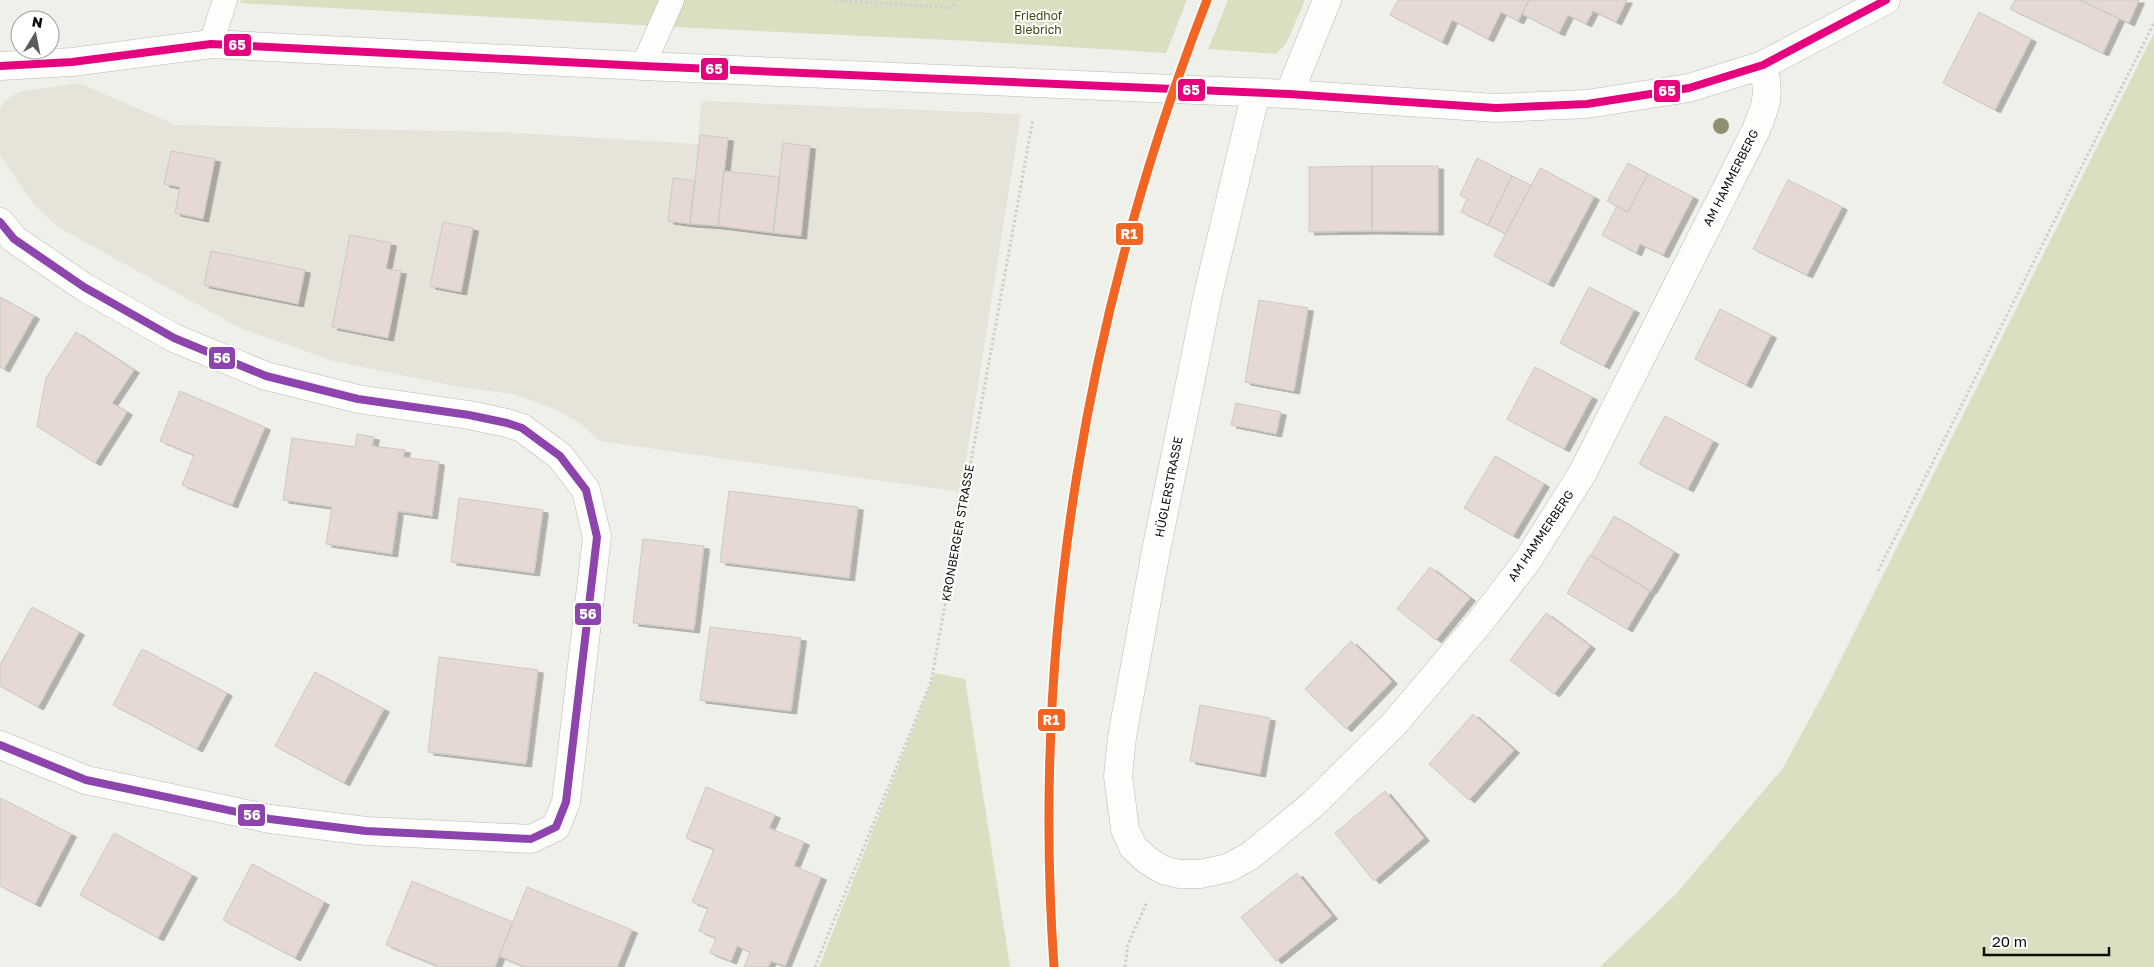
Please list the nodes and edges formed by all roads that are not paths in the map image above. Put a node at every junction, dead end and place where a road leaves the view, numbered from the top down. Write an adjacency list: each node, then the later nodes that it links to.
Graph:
1 (225, 0): 5 (lane)
2 (672, 0): 8 (lane)
3 (1327, 0): 10 (street)
4 (1886, 0): 6 (street)
5 (211, 44): 7 (street); 8 (street)
6 (1763, 65): 10 (street); 13 (street, AM HAMMERBERG)
7 (0, 66)
8 (643, 66): 9 (street)
9 (1249, 92): 10 (street); 13 (street, HÜGLERSTRASSE)
10 (1289, 94)
11 (0, 222): 12 (street)
12 (0, 745)
13 (1163, 870)

